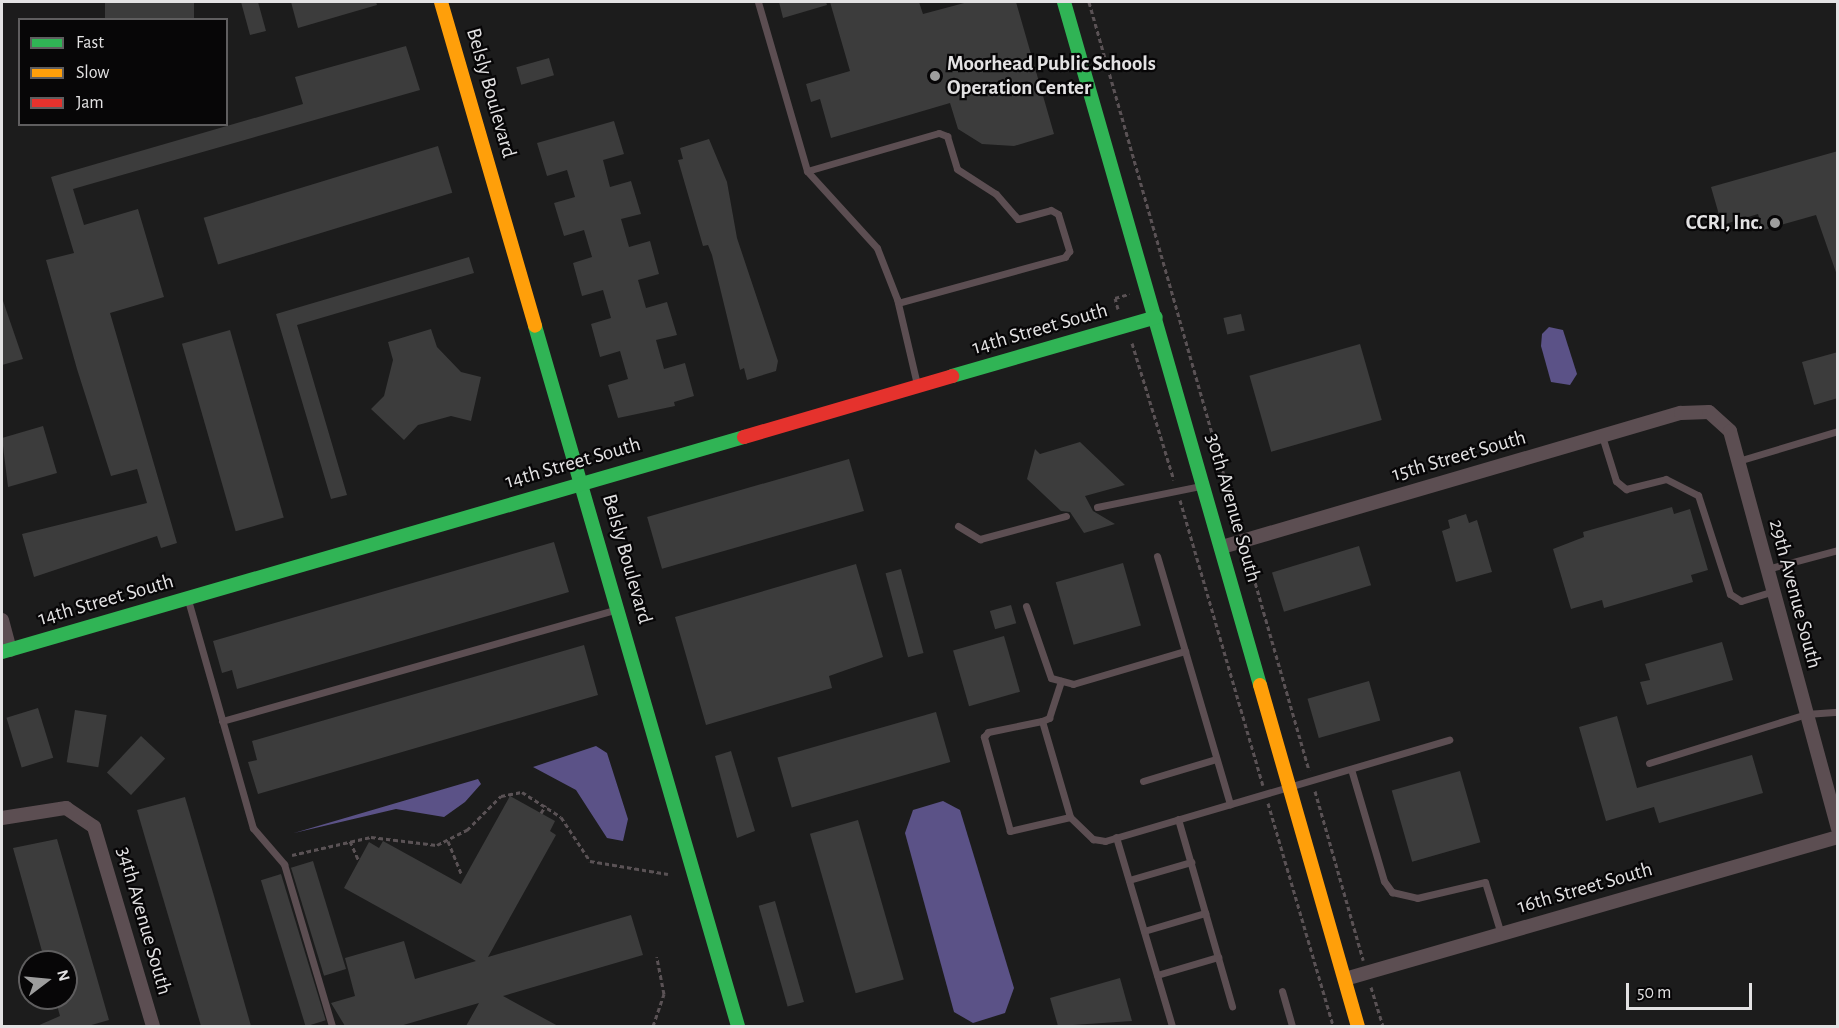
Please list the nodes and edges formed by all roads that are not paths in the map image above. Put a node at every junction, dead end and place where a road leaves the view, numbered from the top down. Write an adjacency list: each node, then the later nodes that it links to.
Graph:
1 (441, 2): 12 (street, Belsly Boulevard)
2 (758, 2): 4 (lane)
3 (1064, 2): 6 (street, 30th Avenue South)
4 (807, 171): 5 (lane); 5 (lane)
5 (898, 303): 7 (lane)
6 (1156, 317): 7 (street, 14th Street South); 13 (street, 30th Avenue South)
7 (917, 386): 12 (street, 14th Street South)
8 (1709, 412): 10 (street, 15th Street South); 11 (street, 29th Avenue South)
9 (1838, 431): 11 (lane)
10 (1602, 436): 17 (street, 15th Street South); 21 (lane)
11 (1738, 461): 20 (street, 29th Avenue South)
12 (583, 482): 22 (street, 14th Street South); 24 (street, Belsly Boulevard)
13 (1204, 485): 14 (lane); 17 (street, 30th Avenue South)
14 (1097, 507)
15 (1066, 516): 16 (lane)
16 (958, 526)
17 (1222, 547): 38 (street, 30th Avenue South)
18 (1838, 550): 20 (lane)
19 (1157, 556): 27 (lane)
20 (1767, 569): 21 (street, 29th Avenue South)
21 (1773, 591): 30 (street, 29th Avenue South)
22 (187, 598): 26 (street, 14th Street South); 31 (lane)
23 (1026, 606): 28 (lane)
24 (619, 609): 31 (lane); 58 (street, Belsly Boulevard)
25 (2, 620): 26 (street)
26 (6, 651)
27 (1185, 651): 28 (lane); 34 (lane)
28 (1061, 681): 32 (lane)
29 (1838, 712): 30 (lane)
30 (1806, 714): 35 (lane); 43 (street, 29th Avenue South)
31 (222, 721): 57 (lane)
32 (1042, 721): 40 (lane); 40 (lane)
33 (1449, 740): 36 (lane)
34 (1216, 759): 37 (lane); 39 (lane)
35 (1649, 764)
36 (1351, 769): 38 (lane); 50 (lane)
37 (1143, 781)
38 (1290, 787): 39 (lane); 53 (street, 30th Avenue South)
39 (1230, 804): 42 (lane)
40 (1070, 817): 44 (lane)
41 (2, 818): 56 (street, 34th Avenue South)
42 (1178, 819): 44 (lane); 46 (lane)
43 (1838, 829)
44 (1116, 837): 47 (lane)
45 (1838, 837): 50 (street, 16th Street South)
46 (1191, 862): 47 (lane); 48 (lane)
47 (1129, 880): 49 (lane)
48 (1205, 913): 49 (lane); 51 (lane)
49 (1144, 931): 52 (lane)
50 (1501, 934): 53 (street, 16th Street South)
51 (1218, 957): 52 (lane); 55 (lane)
52 (1157, 975): 59 (lane)
53 (1345, 979): 61 (street, 30th Avenue South)
54 (1282, 992): 60 (lane)
55 (1232, 1006)
56 (153, 1026)
57 (332, 1026)
58 (738, 1026)
59 (1172, 1026)
60 (1292, 1026)
61 (1359, 1026)

